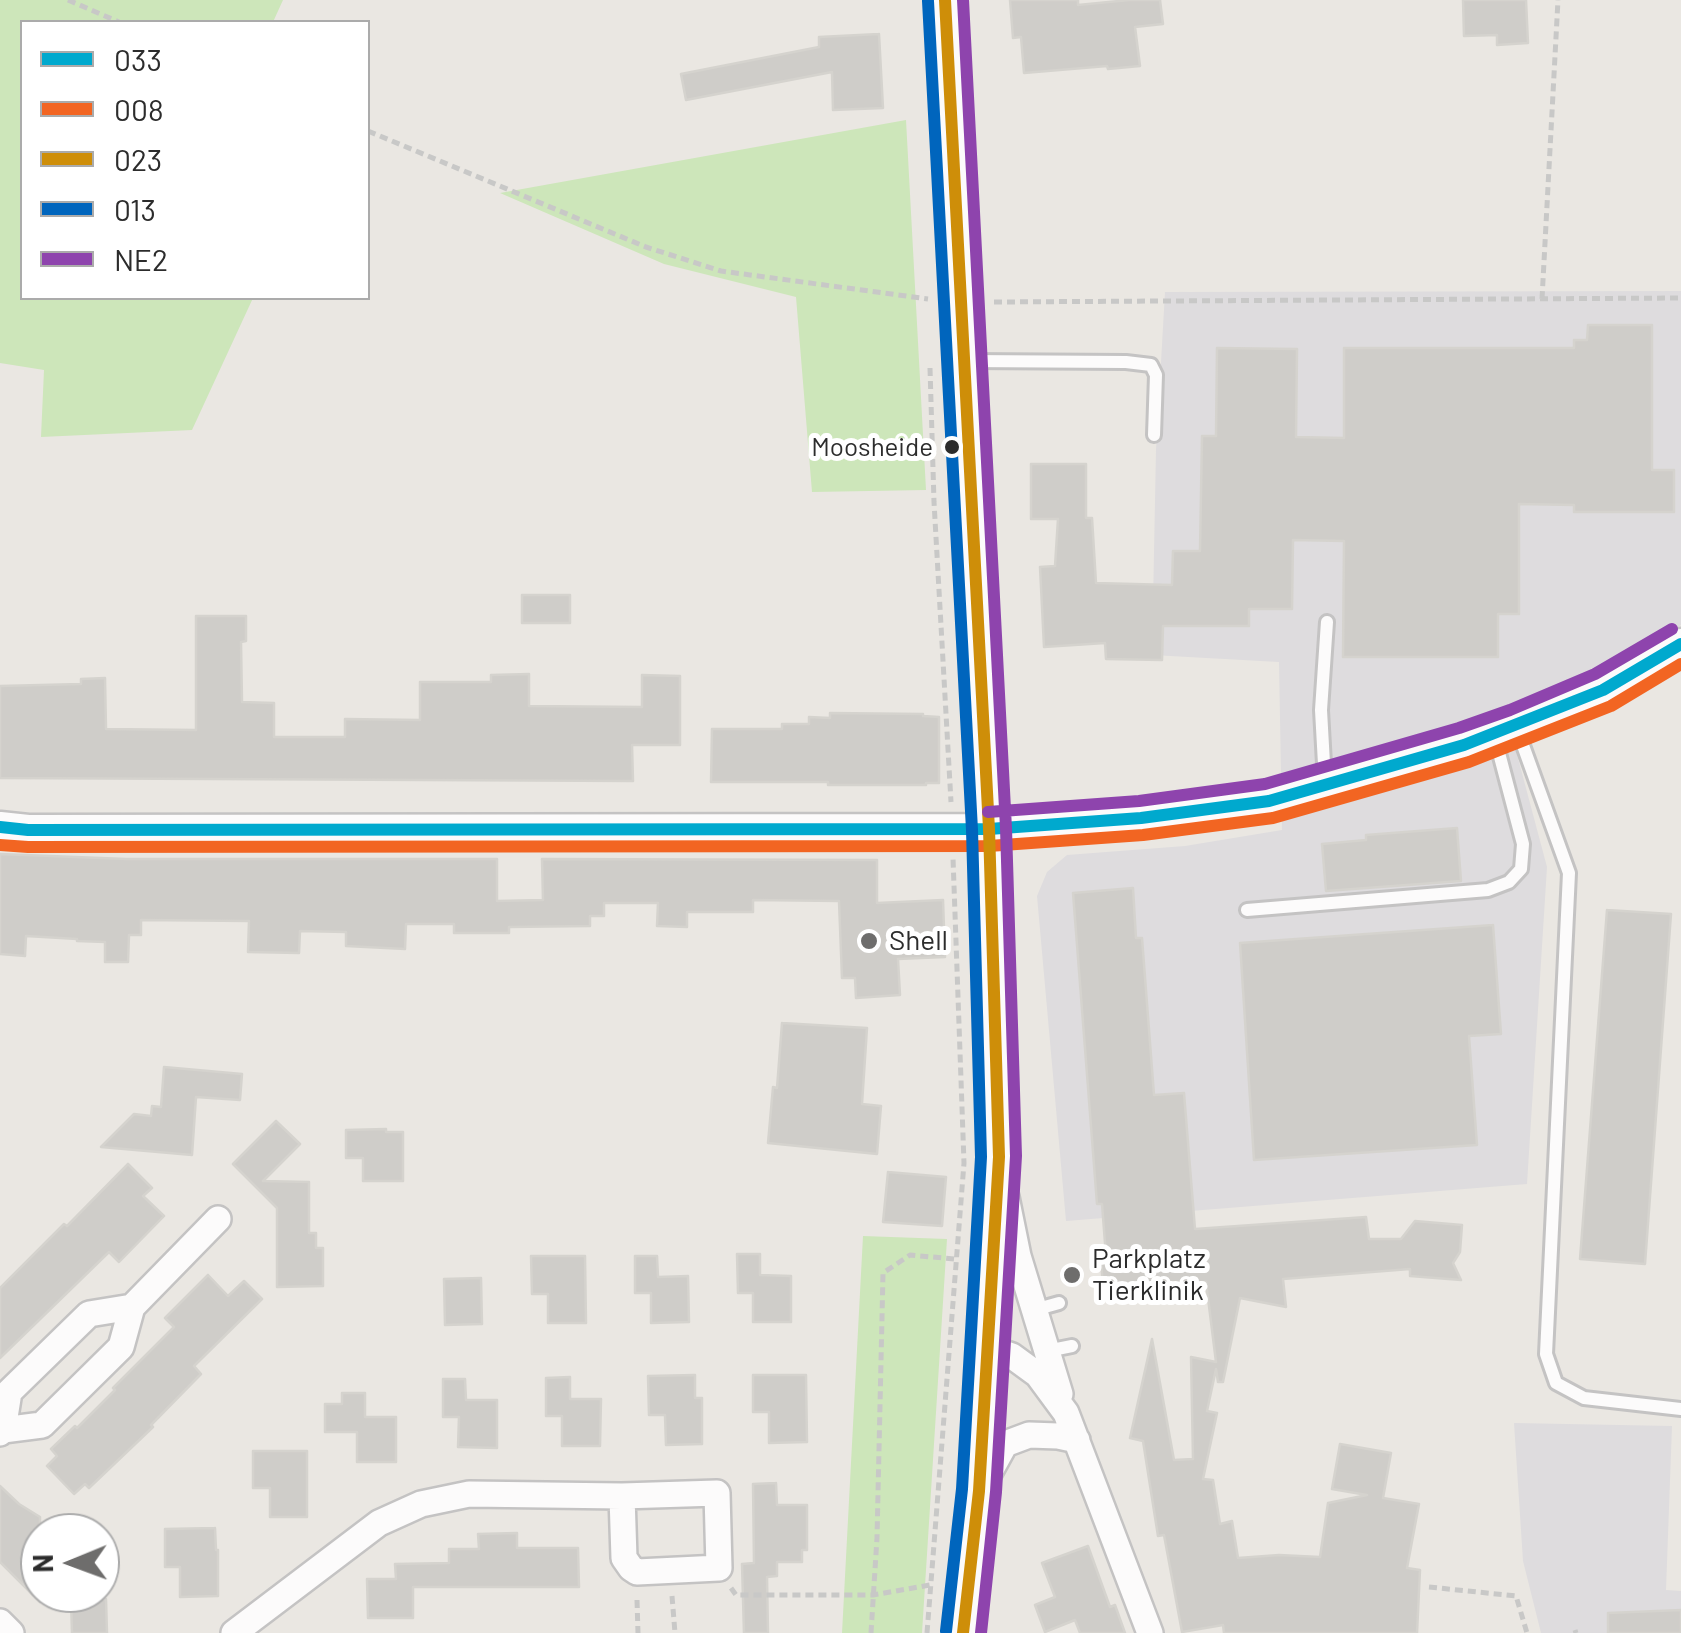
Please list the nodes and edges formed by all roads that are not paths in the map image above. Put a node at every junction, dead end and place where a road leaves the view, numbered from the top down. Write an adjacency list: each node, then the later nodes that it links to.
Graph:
1 (945, 0): 2 (main road)
2 (964, 360): 3 (lane); 9 (main road)
3 (1154, 435)
4 (1327, 622): 7 (lane)
5 (1681, 644): 6 (street)
6 (1505, 730): 7 (street); 10 (lane); 15 (lane)
7 (1325, 785): 9 (street)
8 (0, 827): 9 (street)
9 (990, 828): 11 (main road)
10 (1247, 910)
11 (998, 1157): 14 (main road); 16 (street)
12 (218, 1219): 13 (street)
13 (132, 1308): 17 (street); 17 (street)
14 (989, 1348): 16 (street); 19 (main road)
15 (1681, 1410)
16 (1066, 1413): 18 (street)
17 (2, 1432)
18 (1078, 1440): 19 (street); 25 (street)
19 (979, 1491): 24 (main road)
20 (622, 1496): 20 (street); 23 (street)
21 (0, 1622): 22 (street)
22 (11, 1633)
23 (234, 1633)
24 (963, 1633)
25 (1150, 1633)

